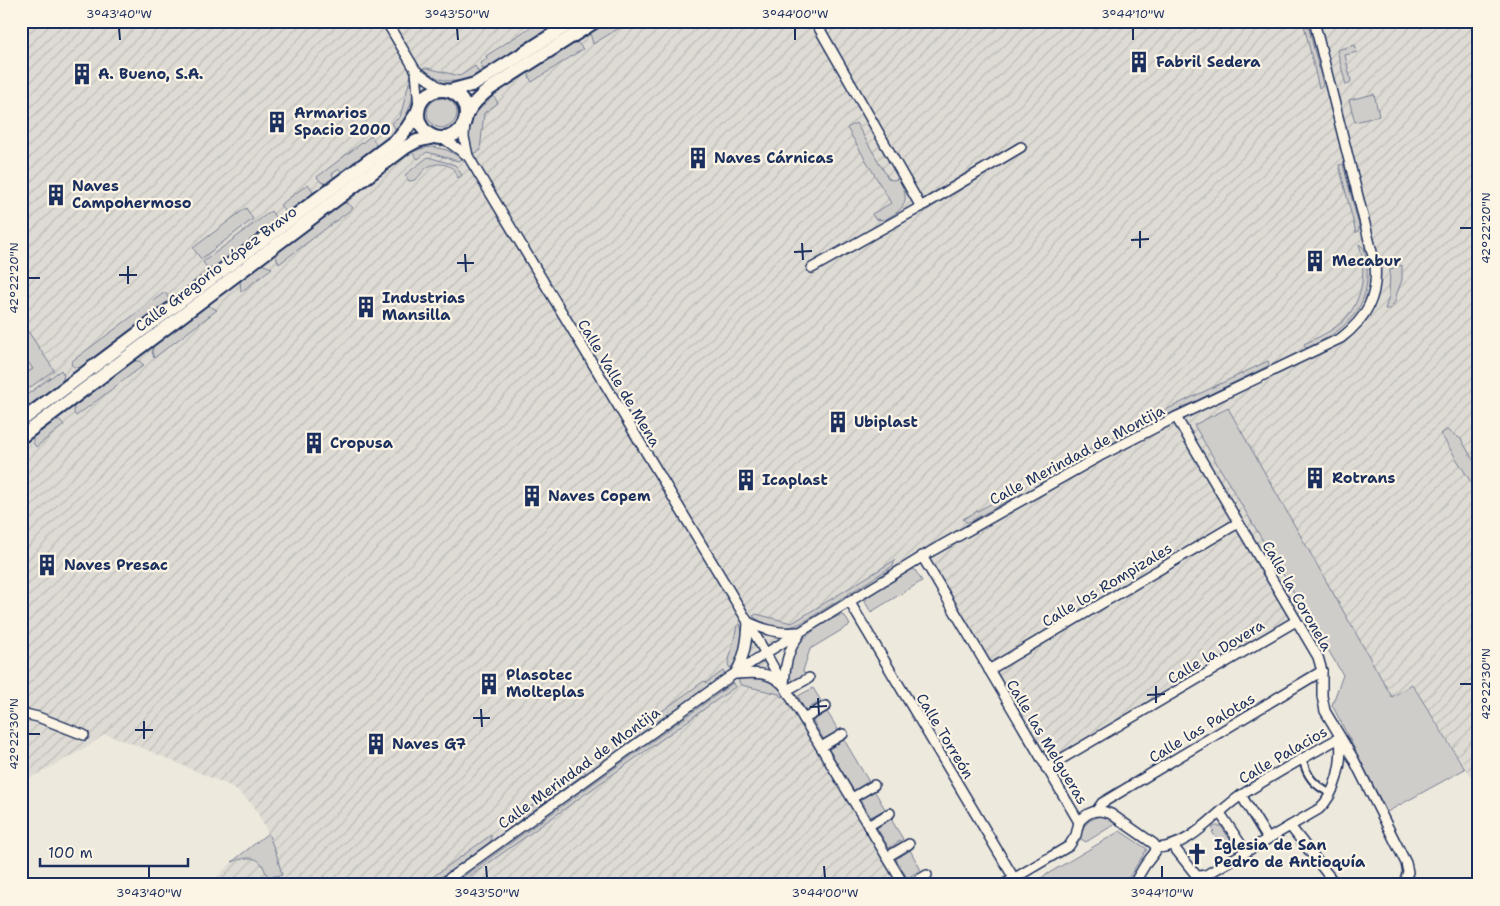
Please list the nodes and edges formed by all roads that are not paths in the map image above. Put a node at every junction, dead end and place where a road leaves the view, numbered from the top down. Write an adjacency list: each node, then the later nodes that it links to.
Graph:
1 (386, 21): 6 (street)
2 (574, 21): 7 (main road)
3 (596, 21): 9 (main road)
4 (815, 21): 13 (street)
5 (1314, 21): 15 (street, Calle Merindad de Montija)
6 (416, 71): 7 (street); 8 (street)
7 (447, 91): 8 (main road); 9 (main road)
8 (419, 109): 10 (main road); 16 (main road, Calle Gregorio López Bravo)
9 (466, 117): 10 (main road); 12 (street, Calle Valle de Mena)
10 (438, 138): 12 (street, Calle Valle de Mena); 17 (main road, Calle Gregorio López Bravo)
11 (1021, 147): 13 (street)
12 (468, 156): 22 (street, Calle Valle de Mena)
13 (921, 207): 14 (street)
14 (812, 268)
15 (1176, 417): 18 (street, Calle la Coronela); 19 (street, Calle Merindad de Montija)
16 (21, 421)
17 (21, 437)
18 (1238, 523): 21 (street, Calle la Coronela); 25 (street, Calle los Rompizales)
19 (922, 556): 20 (street, Calle Merindad de Montija); 25 (street, Calle las Melgueras)
20 (850, 601): 23 (street, Calle Merindad de Montija); 56 (street, Calle Torreón)
21 (1296, 620): 26 (street, Calle la Coronela); 38 (street, Calle la Dovera)
22 (748, 622): 23 (street); 24 (street, Calle Valle de Mena); 27 (street, Calle Merindad de Montija)
23 (801, 631): 24 (street, Calle Merindad de Montija); 29 (street, Calle Merindad de Montija)
24 (766, 653): 27 (street, Calle Merindad de Montija); 29 (street, Calle Valle de Mena)
25 (989, 670): 38 (street, Calle las Melgueras)
26 (1322, 671): 35 (street, Calle la Coronela); 43 (street, Calle las Palotas)
27 (734, 674): 29 (street); 58 (street, Calle Merindad de Montija)
28 (809, 678): 29 (street)
29 (786, 688): 32 (street, Calle Valle de Mena)
30 (826, 706): 32 (street)
31 (21, 713): 33 (street)
32 (804, 719): 36 (street, Calle Valle de Mena)
33 (84, 734)
34 (843, 734): 36 (street)
35 (1340, 738): 41 (street, Calle Palacios); 48 (street); 57 (street, Calle la Coronela)
36 (821, 747): 42 (street, Calle Valle de Mena)
37 (1304, 764): 40 (street)
38 (1046, 768): 46 (street, Calle las Melgueras)
39 (874, 785): 42 (street)
40 (1326, 790)
41 (1241, 795): 45 (street, Calle Palacios); 49 (street, Calle Palacios)
42 (852, 798): 47 (street, Calle Valle de Mena)
43 (1097, 810): 46 (street, Calle las Melgueras); 52 (street, Calle las Melgueras)
44 (890, 813): 47 (street)
45 (1220, 813): 51 (street, Calle Palacios); 53 (street)
46 (1079, 822): 56 (street)
47 (868, 826): 54 (street, Calle Valle de Mena)
48 (1290, 826): 49 (street); 63 (street)
49 (1268, 839): 53 (street)
50 (909, 844): 54 (street)
51 (1173, 846): 52 (street, Calle Palacios); 53 (street)
52 (1156, 848): 62 (street)
53 (1246, 852)
54 (887, 857): 59 (street, Calle Valle de Mena)
55 (927, 875): 60 (street)
56 (1016, 881): 61 (street)
57 (1405, 881)
58 (440, 885)
59 (904, 885)
60 (910, 885)
61 (1003, 885)
62 (1133, 885)
63 (1336, 885)

